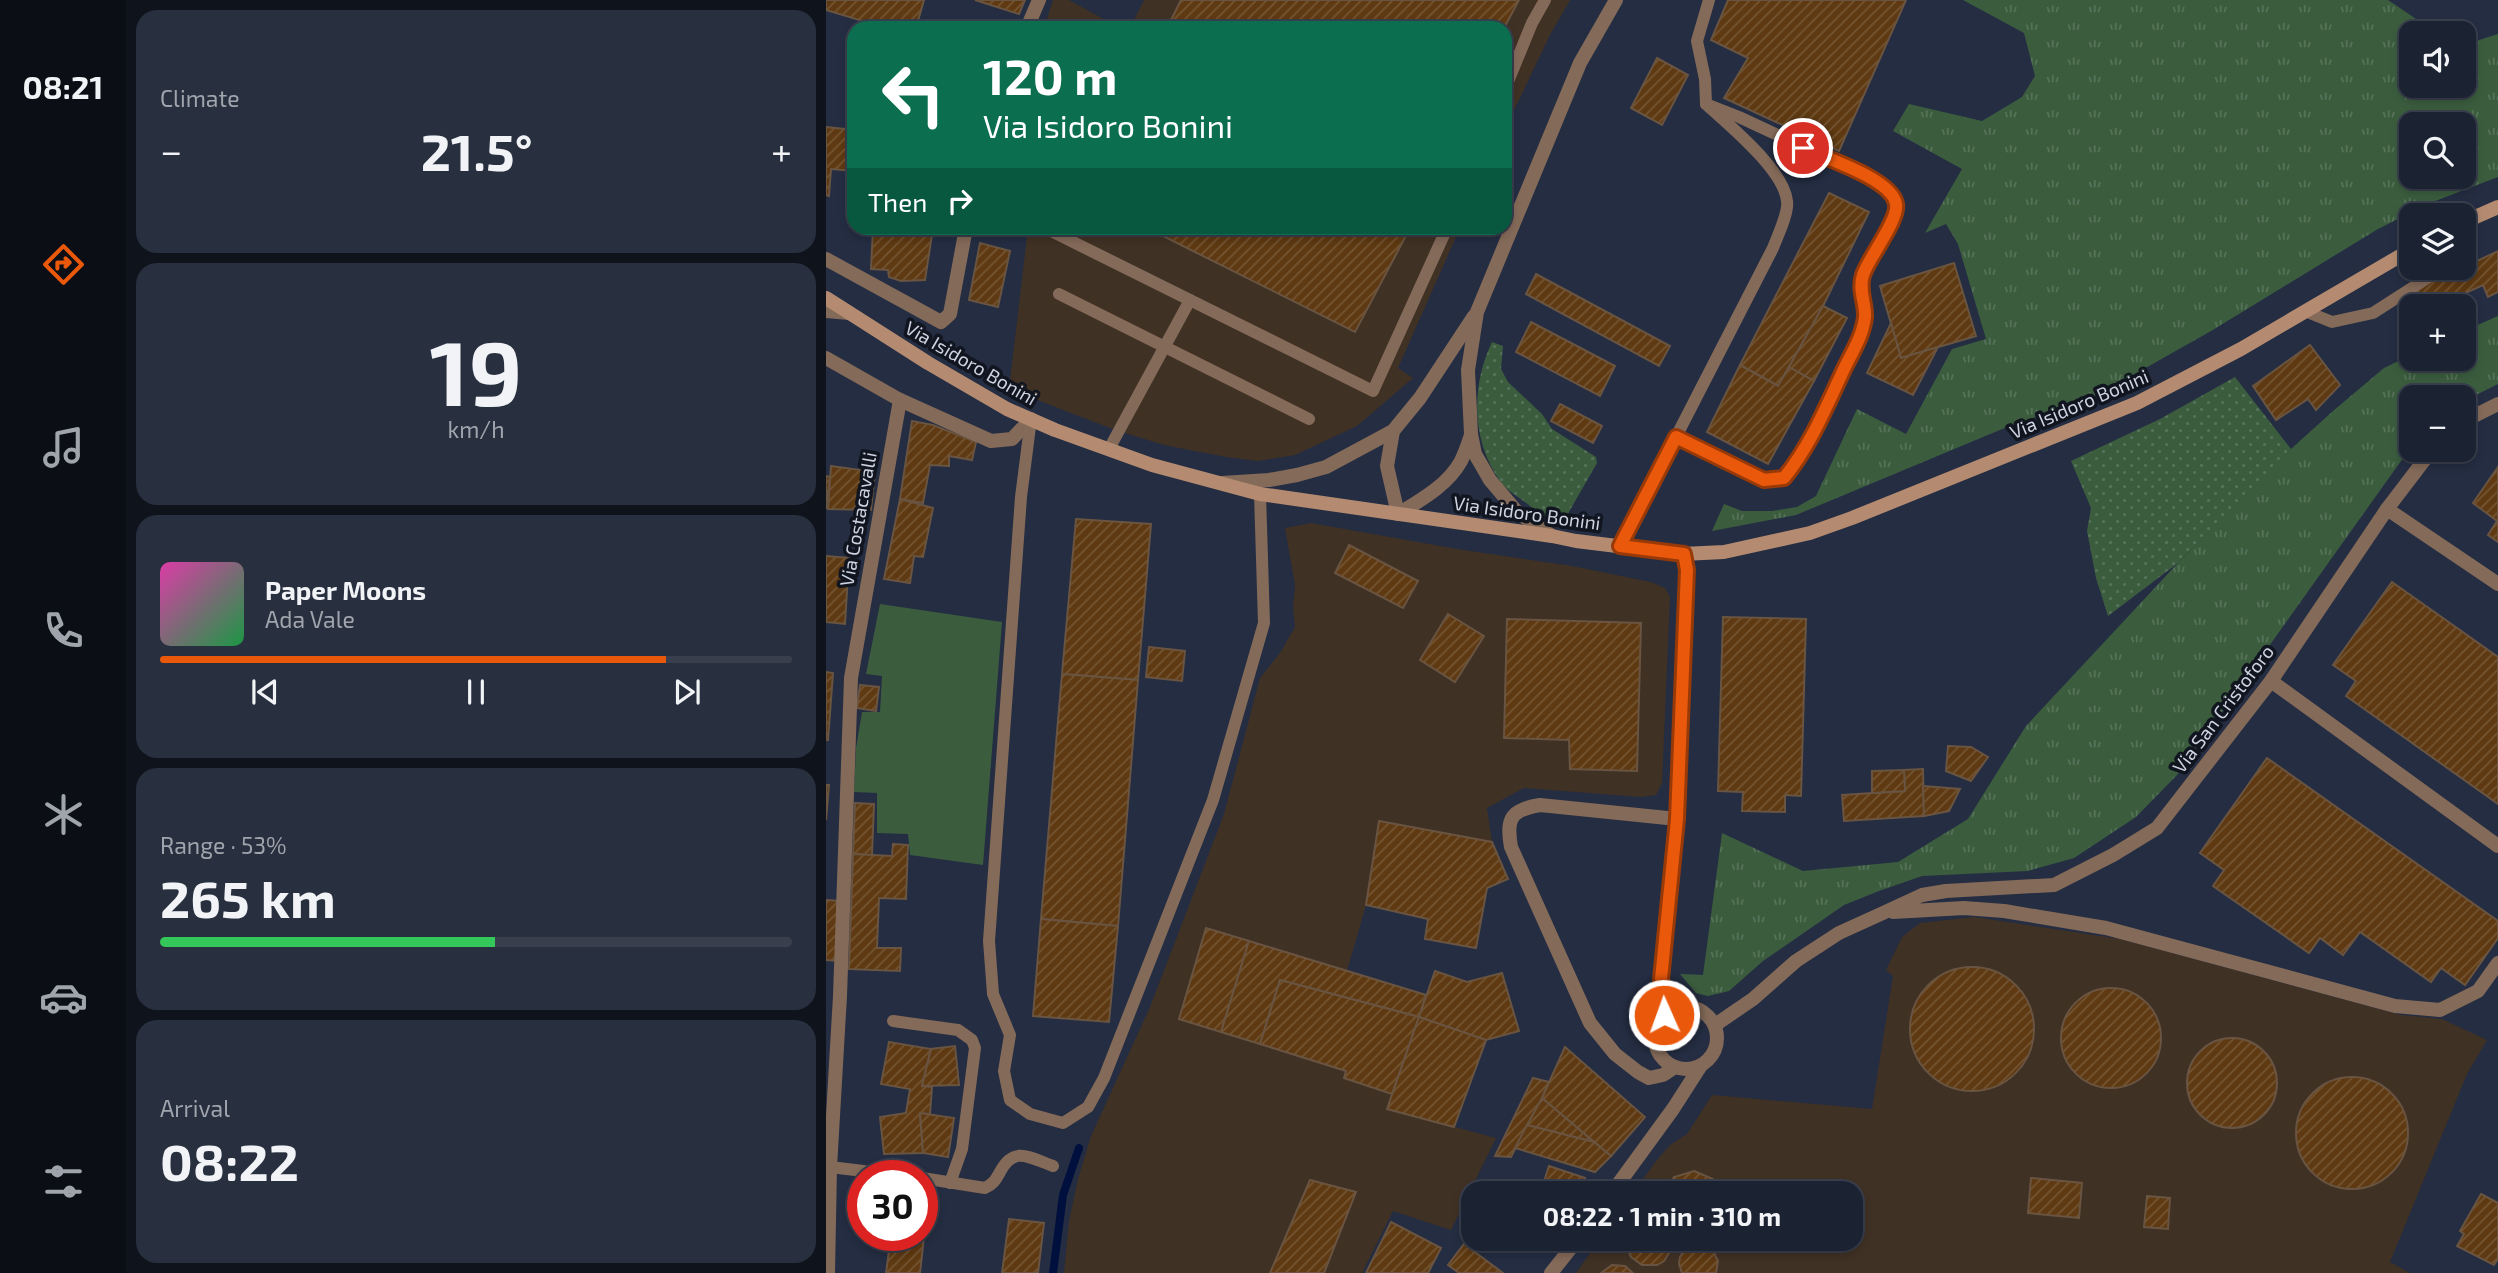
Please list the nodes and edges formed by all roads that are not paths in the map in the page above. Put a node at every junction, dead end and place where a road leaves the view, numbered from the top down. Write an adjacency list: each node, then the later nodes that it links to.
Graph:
1 (1039, 0): 5 (street)
2 (1545, 0): 6 (lane)
3 (1616, 0): 10 (street)
4 (1709, 0): 7 (lane)
5 (1030, 21)
6 (1512, 72)
7 (1706, 104): 34 (lane); 34 (lane)
8 (2498, 207): 9 (street)
9 (2476, 217)
10 (1512, 228)
11 (965, 235): 16 (street)
12 (1059, 235): 20 (lane)
13 (1444, 235): 20 (lane)
14 (1509, 235): 23 (street)
15 (2399, 257): 21 (street, Via Isidoro Bonini)
16 (826, 259)
17 (2424, 280): 21 (lane)
18 (1059, 294): 25 (lane)
19 (826, 298): 24 (street, Via Isidoro Bonini)
20 (1191, 300): 25 (lane)
21 (2305, 311): 43 (street, Via Isidoro Bonini)
22 (826, 312): 24 (street)
23 (1477, 312): 32 (street); 33 (street)
24 (849, 313): 30 (street, Via Isidoro Bonini)
25 (1163, 348): 31 (lane); 35 (lane)
26 (826, 358): 27 (street)
27 (900, 400): 30 (street); 56 (street, Via Costacavalli)
28 (2498, 404): 29 (street)
29 (2476, 415)
30 (1031, 419): 35 (street, Via Isidoro Bonini); 38 (lane)
31 (1309, 419)
32 (1393, 431): 37 (street); 40 (street)
33 (1471, 434): 40 (street); 41 (street)
34 (1676, 437): 42 (lane)
35 (1109, 449): 37 (street, Via Isidoro Bonini)
36 (2423, 462): 39 (street, Via San Cristoforo)
37 (1218, 483): 38 (street, Via Isidoro Bonini)
38 (1260, 494): 40 (street, Via Isidoro Bonini)
39 (2387, 509): 44 (street); 45 (street, Via San Cristoforo)
40 (1398, 514): 41 (street, Via Isidoro Bonini)
41 (1552, 536): 42 (street, Via Isidoro Bonini)
42 (1620, 546): 43 (street, Via Isidoro Bonini)
43 (1684, 554): 46 (street)
44 (2498, 584)
45 (2271, 681): 47 (street); 48 (street, Via San Cristoforo)
46 (1677, 819): 50 (street); 54 (street)
47 (2498, 846)
48 (1883, 913): 49 (street); 52 (street, Via San Cristoforo)
49 (2498, 963)
50 (1672, 1009): 52 (street); 54 (street)
51 (892, 1021): 60 (lane)
52 (1715, 1025): 53 (street)
53 (1700, 1066): 54 (street); 59 (street)
54 (1675, 1067)
55 (1054, 1166): 60 (lane)
56 (830, 1167): 57 (lane); 62 (street, Via Costacavalli)
57 (847, 1169)
58 (938, 1181): 60 (lane)
59 (1620, 1181)
60 (950, 1183)
61 (1568, 1251): 63 (street)
62 (828, 1273)
63 (1551, 1273)

